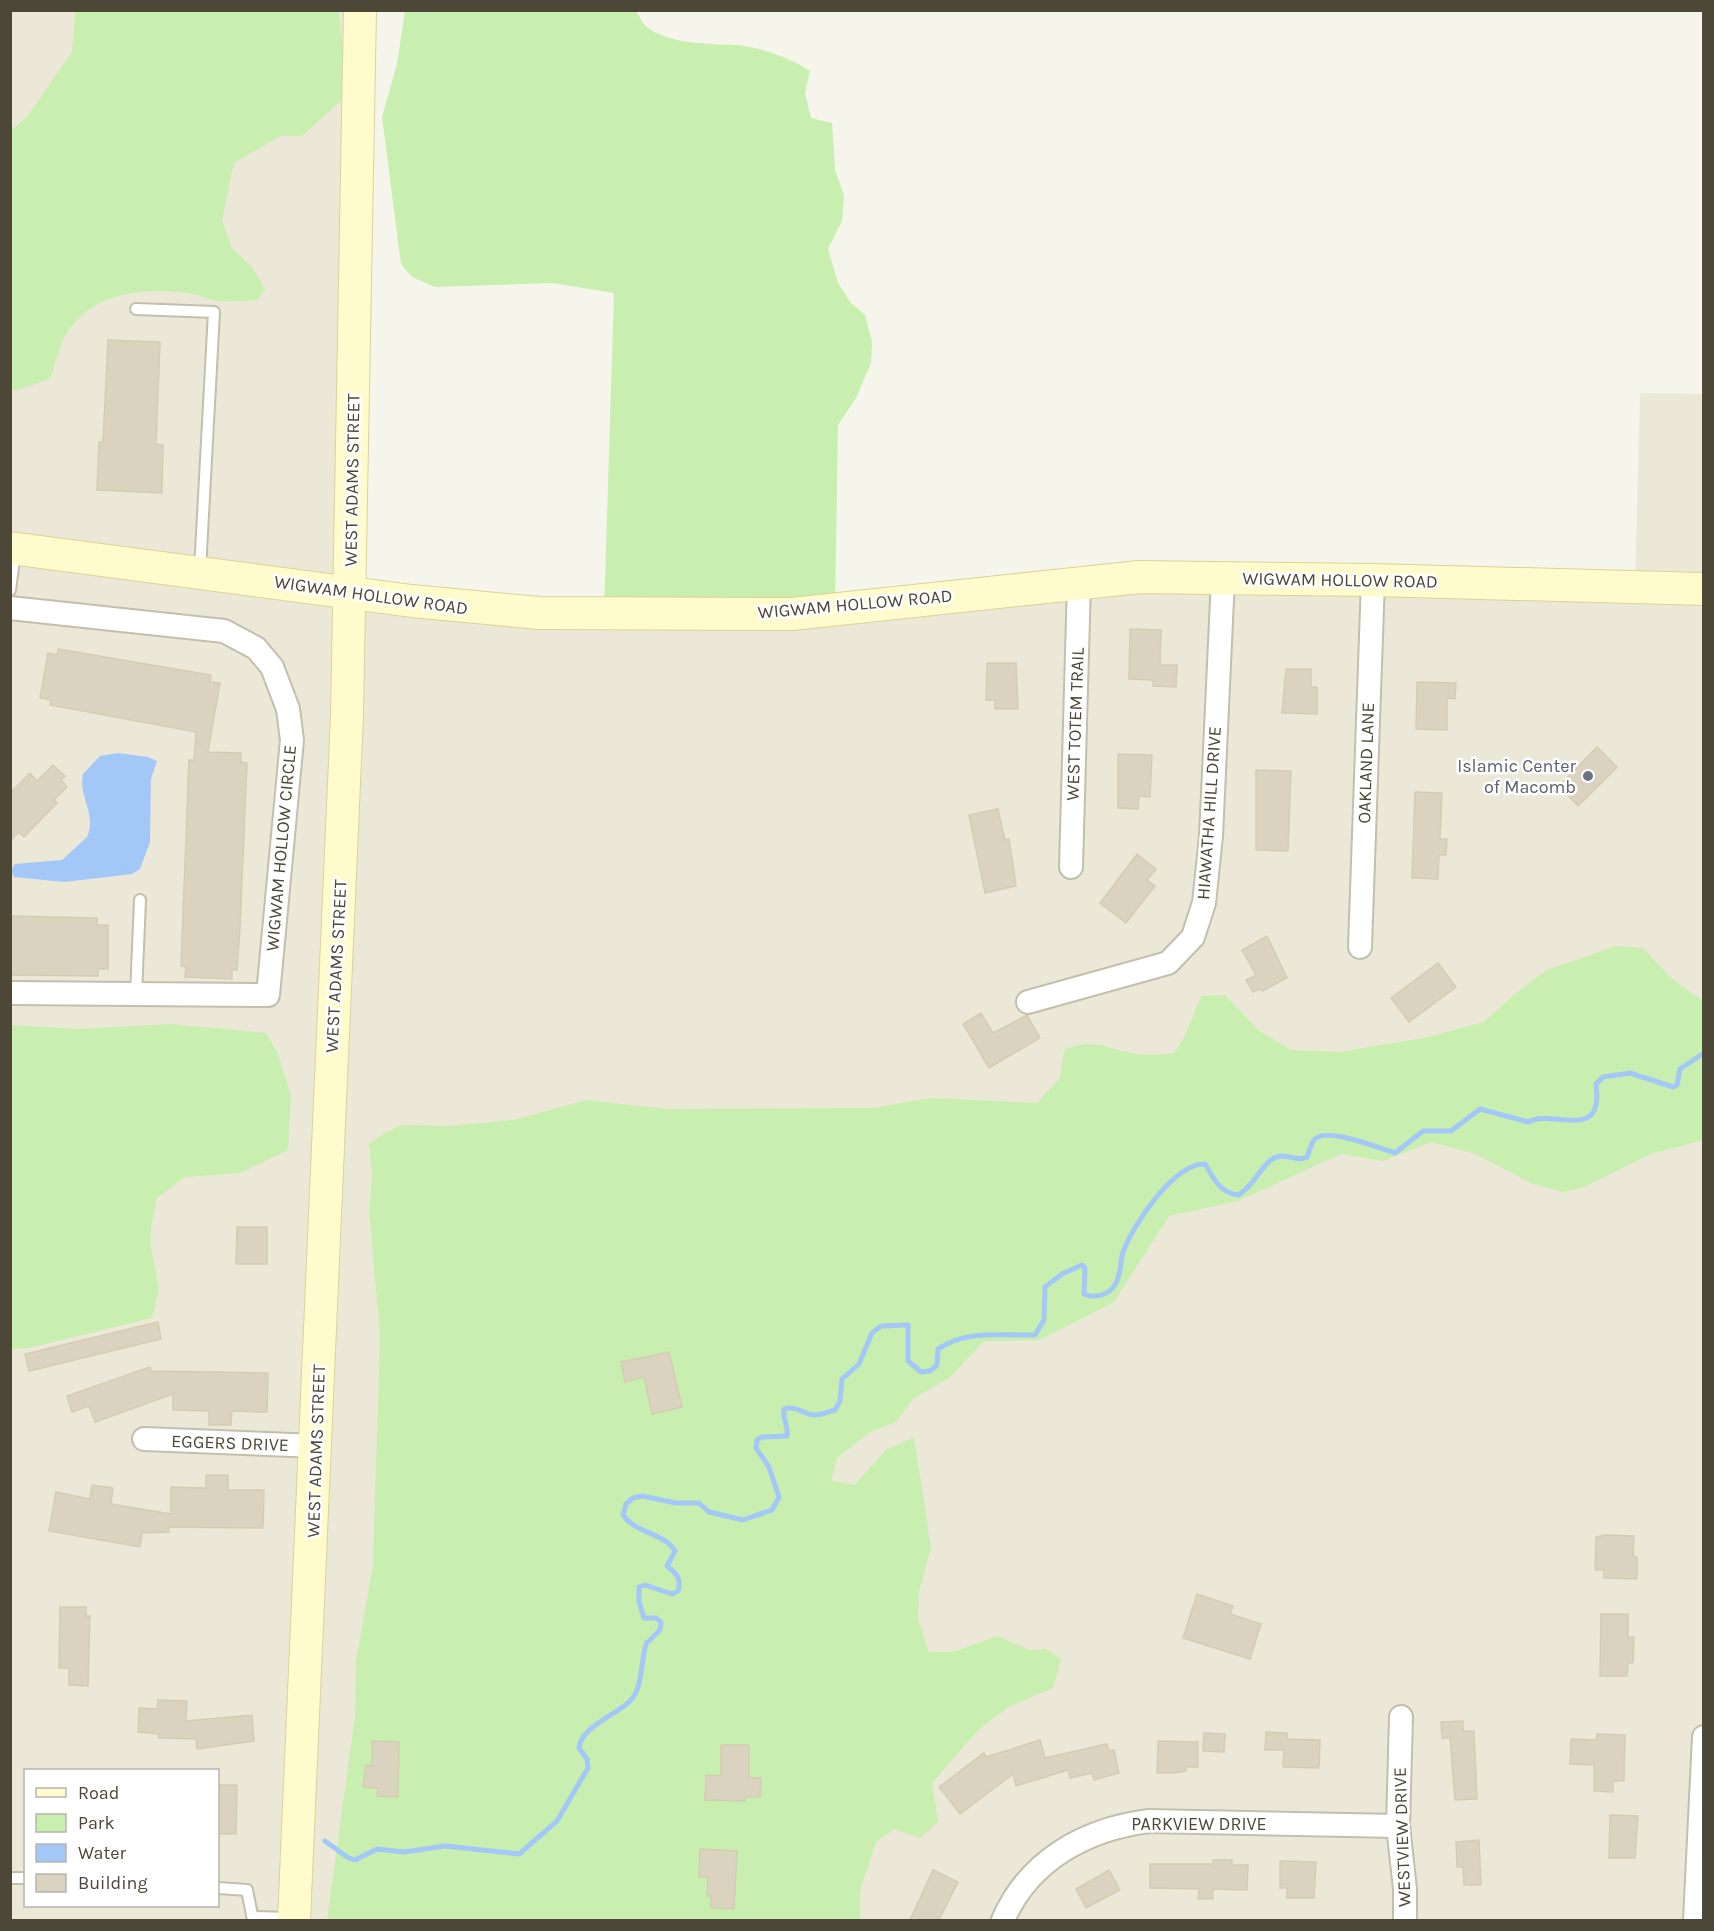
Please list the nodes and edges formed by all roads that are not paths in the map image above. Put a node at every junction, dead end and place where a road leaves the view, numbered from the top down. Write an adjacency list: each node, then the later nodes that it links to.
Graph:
1 (360, 10): 10 (street, WEST ADAMS STREET)
2 (136, 309): 4 (lane)
3 (13, 548): 4 (street, WIGWAM HOLLOW ROAD); 9 (lane)
4 (200, 572): 10 (street, WIGWAM HOLLOW ROAD)
5 (1223, 578): 6 (street, WIGWAM HOLLOW ROAD); 7 (street, WIGWAM HOLLOW ROAD); 17 (street, HIAWATHA HILL DRIVE)
6 (1373, 580): 8 (street, WIGWAM HOLLOW ROAD); 14 (street, OAKLAND LANE)
7 (1079, 582): 10 (street, WIGWAM HOLLOW ROAD); 12 (street, WEST TOTEM TRAIL)
8 (1704, 589)
9 (10, 590)
10 (349, 591): 19 (street, WEST ADAMS STREET)
11 (10, 608): 16 (street, WIGWAM HOLLOW CIRCLE)
12 (1071, 867)
13 (140, 900): 16 (lane)
14 (1360, 947)
15 (10, 993): 16 (street, WIGWAM HOLLOW CIRCLE)
16 (136, 994)
17 (1028, 1002)
18 (144, 1439): 19 (street, EGGERS DRIVE)
19 (317, 1446): 26 (street, WEST ADAMS STREET)
20 (1401, 1717): 23 (street, WESTVIEW DRIVE)
21 (1704, 1737): 22 (street)
22 (1703, 1748): 29 (street)
23 (1398, 1826): 27 (street, PARKVIEW DRIVE); 28 (street, WESTVIEW DRIVE)
24 (219, 1888): 25 (lane)
25 (254, 1919): 26 (lane)
26 (294, 1919)
27 (1004, 1920)
28 (1405, 1920)
29 (1695, 1920)

